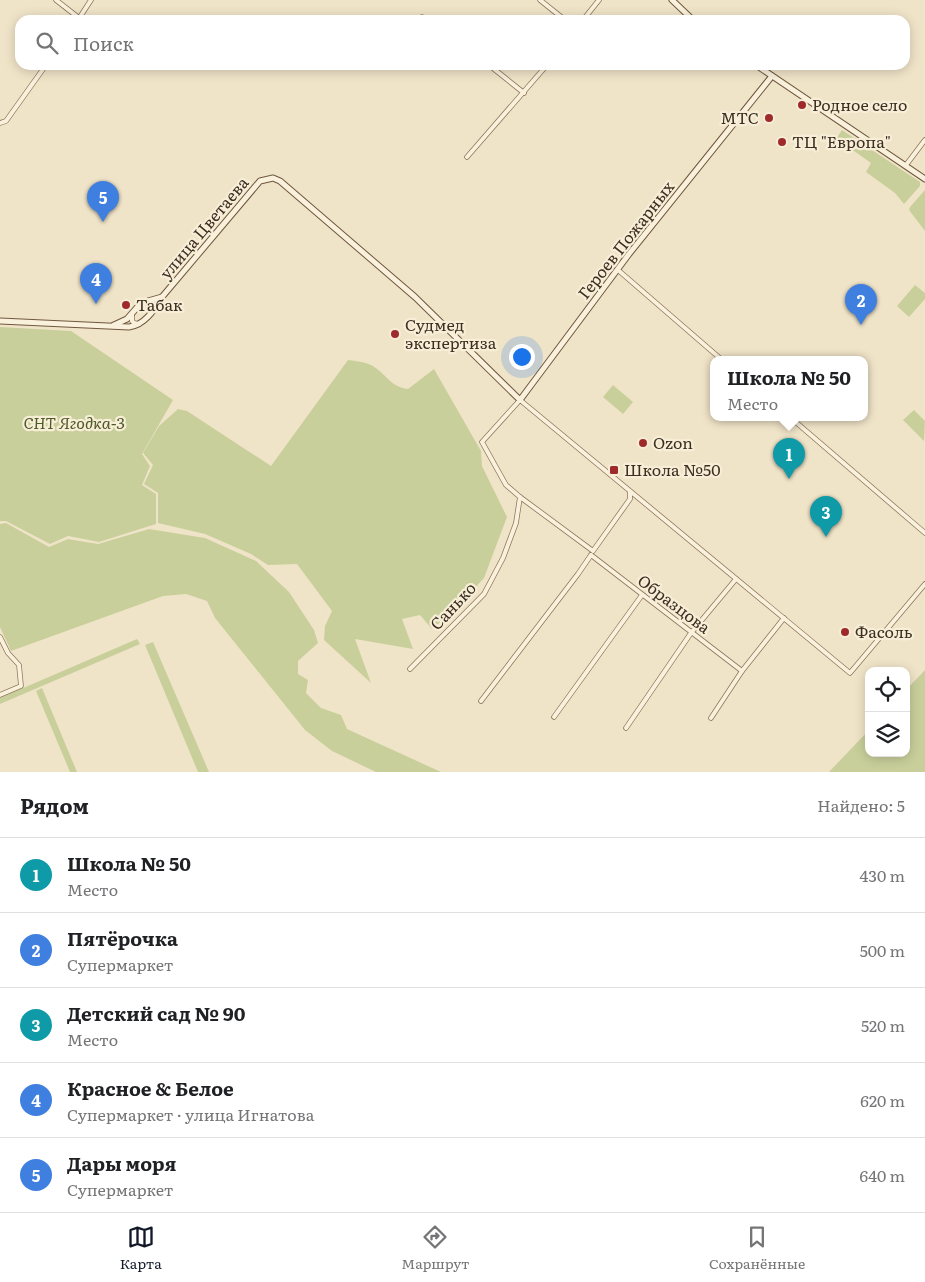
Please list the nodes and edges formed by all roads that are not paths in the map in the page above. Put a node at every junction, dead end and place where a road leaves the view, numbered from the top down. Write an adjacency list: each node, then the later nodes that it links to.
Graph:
1 (56, 0): 6 (street)
2 (91, 0): 7 (street)
3 (540, 0): 8 (street)
4 (599, 0): 9 (street)
5 (672, 0): 10 (main road)
6 (74, 15)
7 (82, 15)
8 (559, 15)
9 (587, 15)
10 (688, 15)
11 (42, 70): 17 (street)
12 (495, 70): 16 (street)
13 (543, 70): 16 (street)
14 (763, 70): 15 (main road)
15 (772, 76): 20 (main road); 22 (main road, Героев Пожарных)
16 (524, 93): 19 (street)
17 (0, 123)
18 (925, 140): 20 (street)
19 (467, 157)
20 (906, 165): 21 (main road)
21 (925, 179)
22 (618, 270): 30 (street); 31 (main road, Героев Пожарных)
23 (162, 297): 24 (main road, улица Цветаева); 25 (main road, улица Цветаева); 31 (main road, улица Цветаева)
24 (145, 302): 25 (street); 26 (main road)
25 (153, 311): 28 (main road, улица Цветаева)
26 (132, 314): 28 (street); 29 (main road)
27 (0, 320): 29 (main road)
28 (139, 324): 29 (main road)
29 (112, 326)
30 (717, 356)
31 (520, 400): 33 (street); 34 (street, Образцова)
32 (794, 421): 35 (street)
33 (630, 492): 36 (street); 37 (street)
34 (520, 497): 36 (street, Образцова); 43 (street, Санько)
35 (925, 533)
36 (592, 553): 39 (street, Образцова); 46 (street)
37 (736, 579): 40 (street); 41 (street)
38 (925, 584): 40 (street)
39 (642, 595): 41 (street, Образцова); 47 (street)
40 (784, 618): 44 (street)
41 (691, 633): 44 (street, Образцова); 49 (street)
42 (0, 637): 45 (street)
43 (410, 669)
44 (742, 671): 48 (street)
45 (0, 695)
46 (481, 701)
47 (554, 717)
48 (711, 718)
49 (626, 728)

